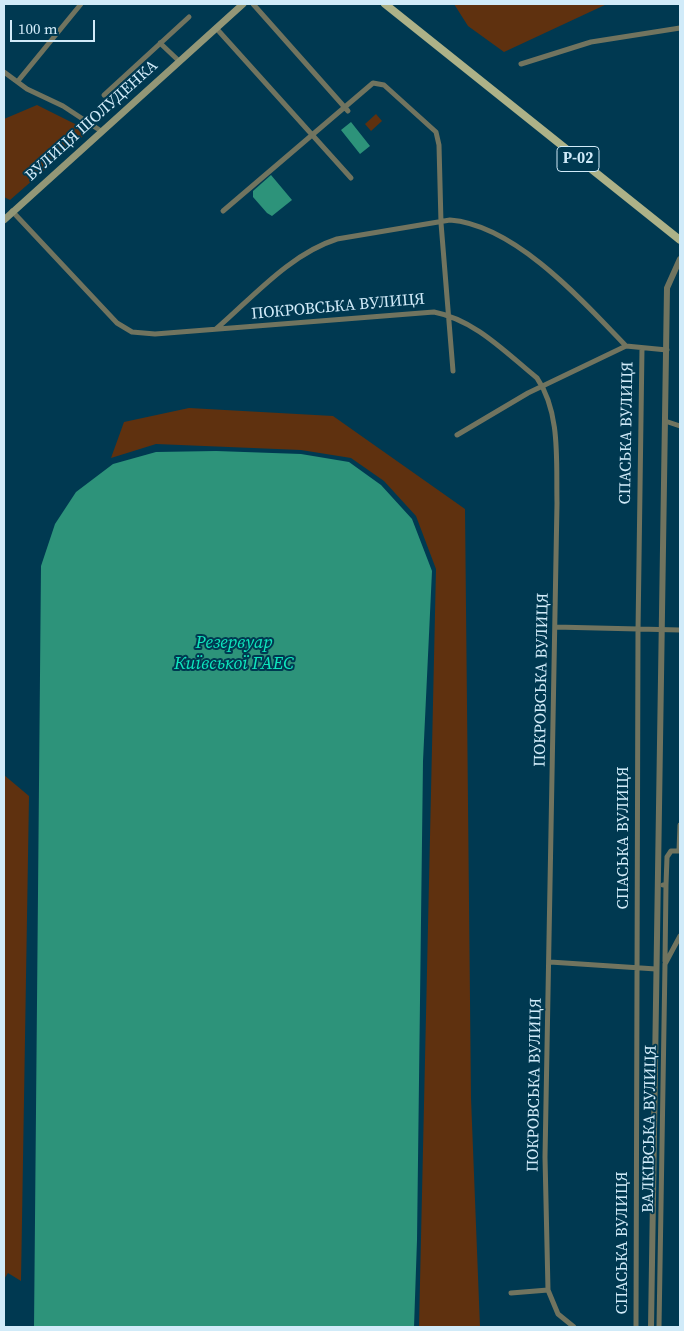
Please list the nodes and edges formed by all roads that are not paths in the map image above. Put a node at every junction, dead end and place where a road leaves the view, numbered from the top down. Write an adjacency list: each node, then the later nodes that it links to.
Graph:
1 (81, 4): 12 (street)
2 (241, 4): 6 (main road, ВУЛИЦЯ ШОЛУДЕНКА)
3 (253, 4): 14 (street)
4 (385, 4): 22 (main road, Р-02)
5 (189, 17): 8 (street)
6 (216, 28): 9 (main road, ВУЛИЦЯ ШОЛУДЕНКА); 16 (street)
7 (680, 28): 10 (street)
8 (160, 43): 9 (street); 13 (street)
9 (179, 61): 15 (main road, ВУЛИЦЯ ШОЛУДЕНКА)
10 (521, 64)
11 (4, 72): 12 (street)
12 (18, 81): 15 (street)
13 (104, 95)
14 (347, 109): 16 (street); 21 (street)
15 (101, 131): 18 (main road, ВУЛИЦЯ ШОЛУДЕНКА)
16 (314, 136): 17 (street); 19 (street)
17 (352, 178)
18 (12, 211): 20 (main road, ВУЛИЦЯ ШОЛУДЕНКА); 25 (street, ПОКРОВСЬКА ВУЛИЦЯ)
19 (223, 212)
20 (4, 220)
21 (441, 223): 24 (street); 25 (street, СПАСЬКА ВУЛИЦЯ); 26 (street, СПАСЬКА ВУЛИЦЯ)
22 (680, 240)
23 (680, 259): 28 (street, СПАСЬКА ВУЛИЦЯ)
24 (448, 315): 25 (street, ПОКРОВСЬКА ВУЛИЦЯ); 29 (street); 30 (street, ПОКРОВСЬКА ВУЛИЦЯ)
25 (216, 330)
26 (626, 346): 27 (street); 30 (street)
27 (642, 348): 28 (street); 35 (street, СПАСЬКА ВУЛИЦЯ)
28 (667, 350): 31 (street, СПАСЬКА ВУЛИЦЯ)
29 (453, 371)
30 (543, 387): 33 (street); 34 (street, ПОКРОВСЬКА ВУЛИЦЯ)
31 (666, 421): 32 (street); 37 (street, СПАСЬКА ВУЛИЦЯ)
32 (680, 426)
33 (457, 434)
34 (555, 627): 35 (street); 43 (street, ПОКРОВСЬКА ВУЛИЦЯ)
35 (638, 630): 37 (street); 45 (street, СПАСЬКА ВУЛИЦЯ)
36 (680, 630): 37 (street)
37 (663, 631): 40 (street, СПАСЬКА ВУЛИЦЯ)
38 (680, 825): 39 (street)
39 (679, 851): 41 (street)
40 (658, 884): 41 (street); 46 (street, СПАСЬКА ВУЛИЦЯ)
41 (666, 885): 44 (street)
42 (680, 936): 44 (street, ВАЛКІВСЬКА ВУЛИЦЯ)
43 (550, 962): 45 (street); 51 (street, ПОКРОВСЬКА ВУЛИЦЯ)
44 (665, 964): 48 (street, ВАЛКІВСЬКА ВУЛИЦЯ)
45 (637, 968): 46 (street); 54 (street, СПАСЬКА ВУЛИЦЯ)
46 (656, 969): 47 (street, СПАСЬКА ВУЛИЦЯ)
47 (654, 1106): 48 (street); 49 (street, СПАСЬКА ВУЛИЦЯ)
48 (663, 1106): 50 (street, ВАЛКІВСЬКА ВУЛИЦЯ)
49 (652, 1288): 50 (street); 55 (street, СПАСЬКА ВУЛИЦЯ)
50 (660, 1288): 56 (street, ВАЛКІВСЬКА ВУЛИЦЯ)
51 (548, 1290): 52 (street); 53 (street, ПОКРОВСЬКА ВУЛИЦЯ)
52 (511, 1293)
53 (574, 1327)
54 (636, 1327)
55 (651, 1327)
56 (659, 1327)

